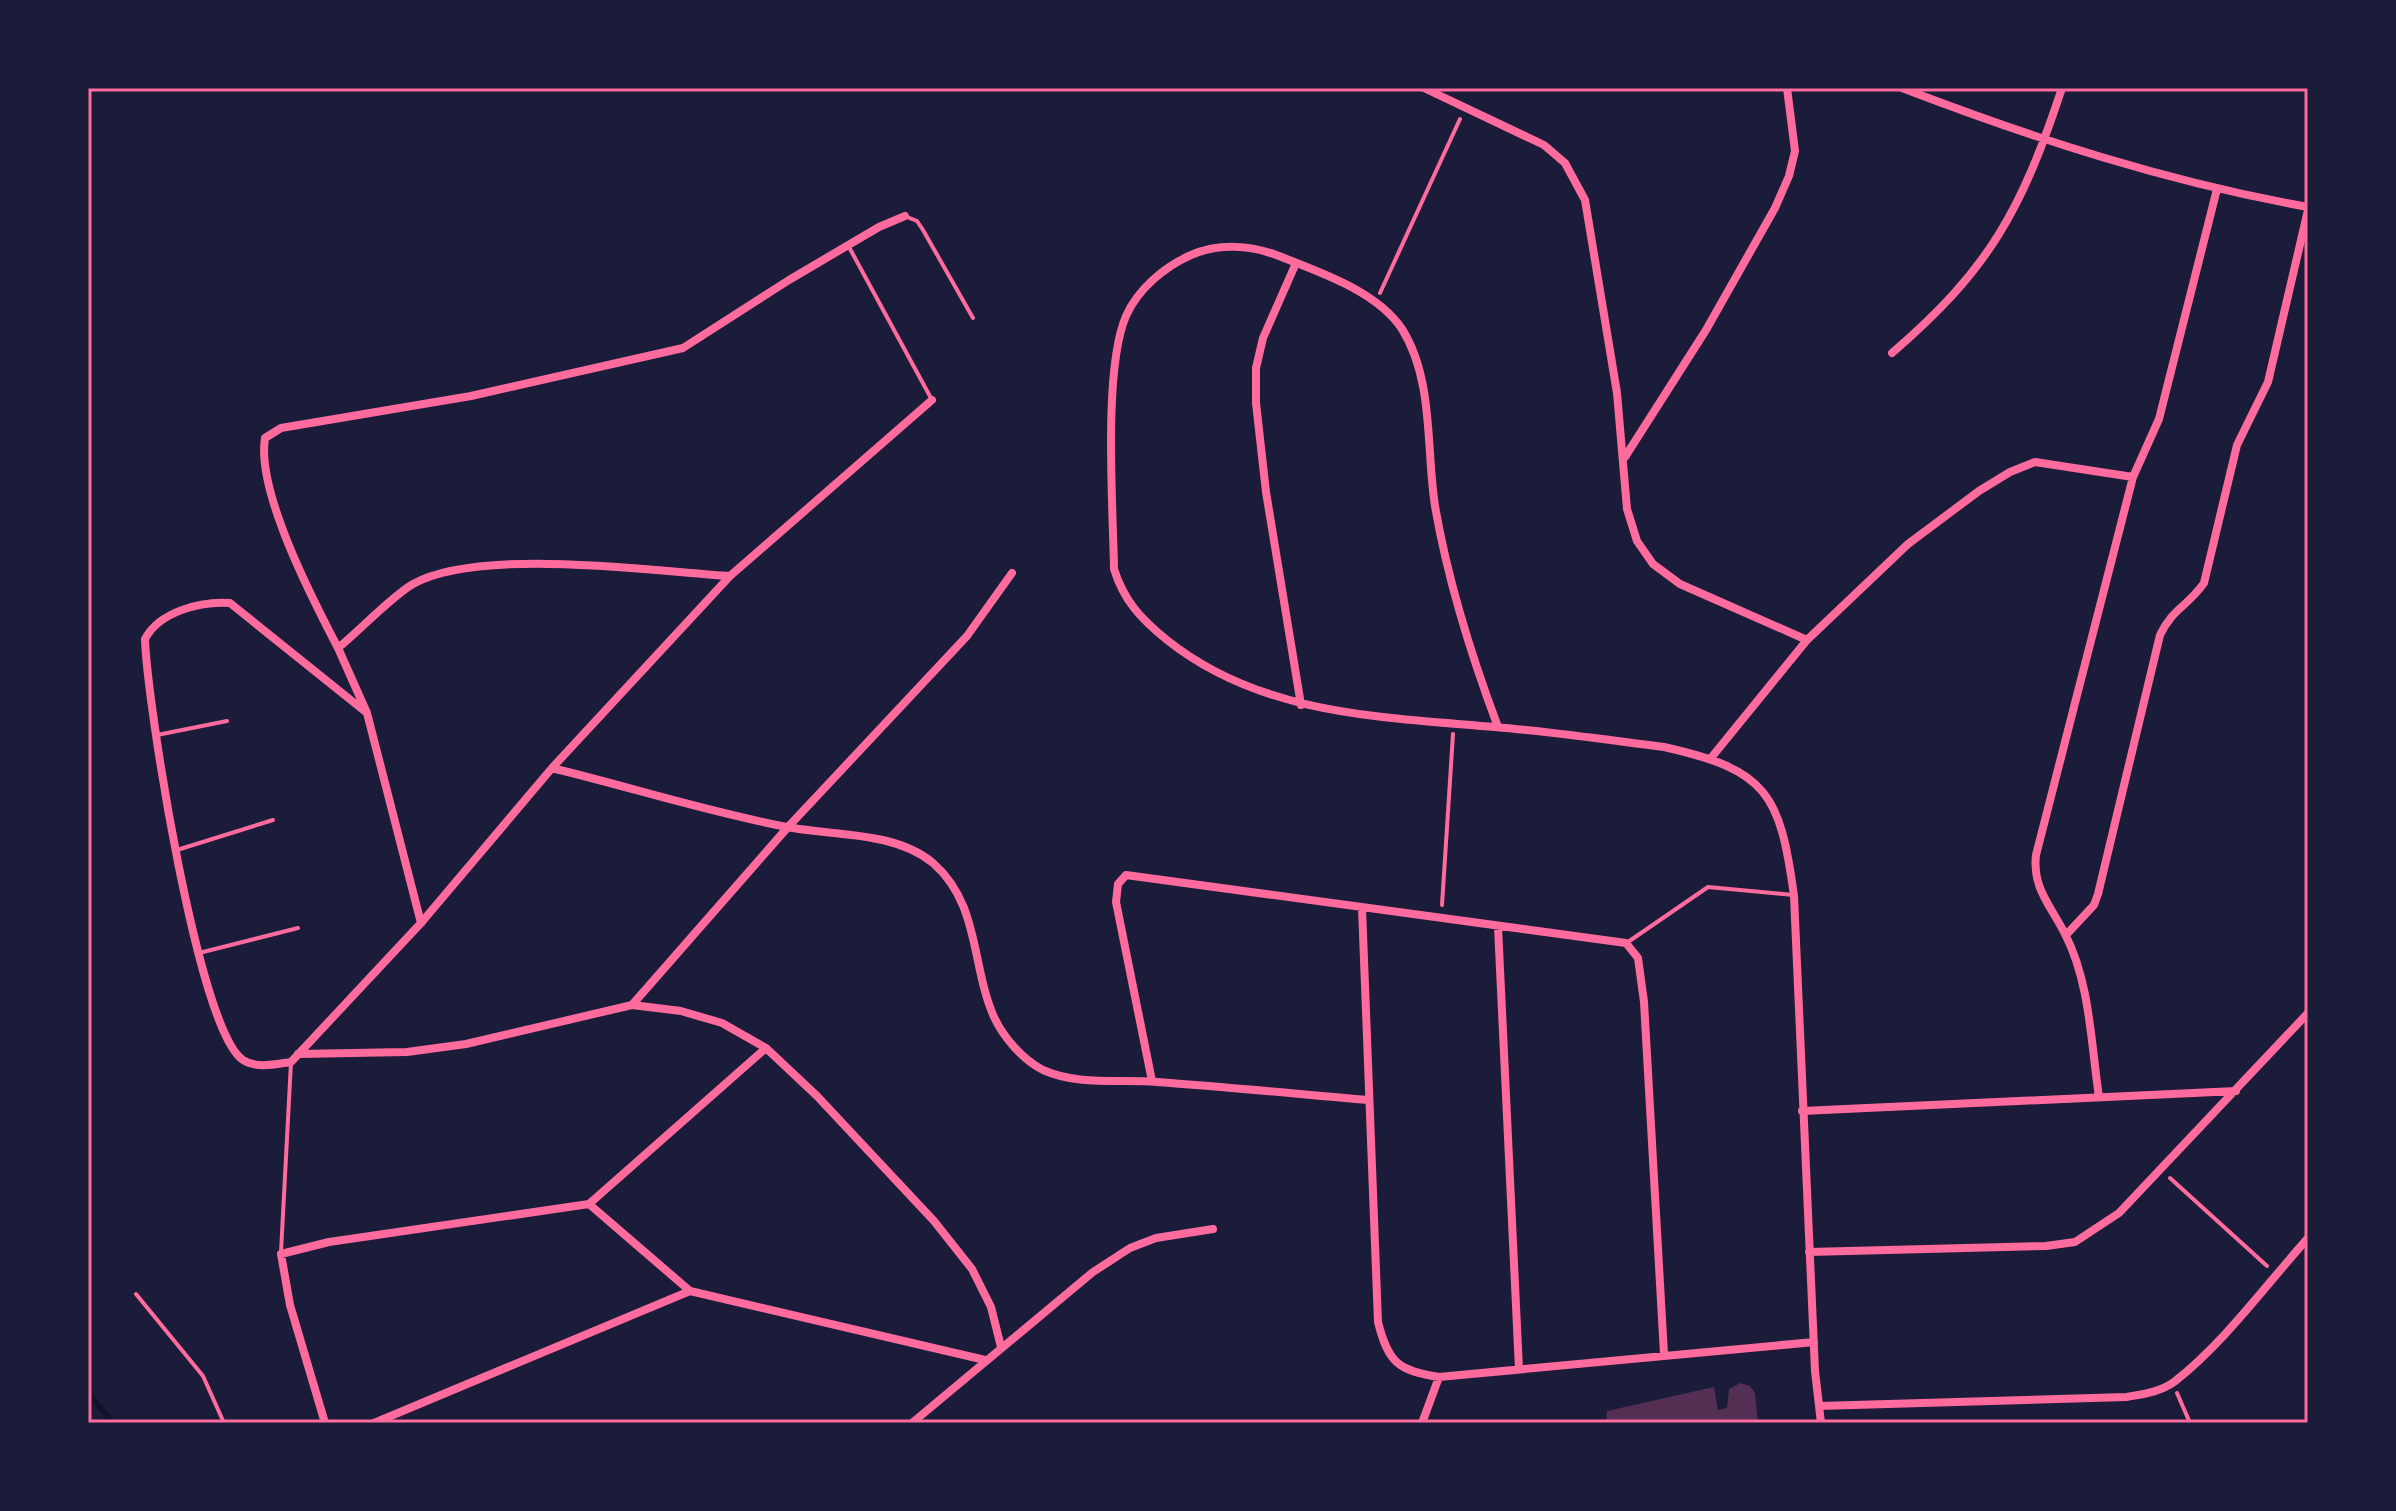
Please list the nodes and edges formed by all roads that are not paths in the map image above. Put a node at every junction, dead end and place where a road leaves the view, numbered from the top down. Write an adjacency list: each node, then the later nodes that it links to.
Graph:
1 (1424, 88): 14 (street)
2 (1787, 88): 14 (street)
3 (1902, 88): 5 (street)
4 (2062, 88): 5 (street)
5 (2045, 141): 6 (street); 12 (street)
6 (2217, 189): 7 (street); 15 (street)
7 (2308, 208): 35 (street)
8 (905, 216): 9 (street); 11 (lane)
9 (848, 245): 13 (lane); 19 (street)
10 (1296, 263): 20 (street); 20 (street); 23 (street)
11 (973, 318)
12 (1892, 353)
13 (932, 400): 17 (street)
14 (1625, 457): 18 (street)
15 (2133, 477): 18 (street); 35 (street)
16 (1012, 573): 28 (street)
17 (730, 576): 19 (street); 26 (street)
18 (1807, 640): 25 (street)
19 (338, 648): 21 (street)
20 (1301, 705): 23 (street)
21 (367, 713): 24 (street); 32 (street)
22 (227, 721): 24 (lane)
23 (1498, 727): 25 (street)
24 (157, 735): 29 (street)
25 (1711, 758): 30 (street)
26 (552, 768): 28 (street); 32 (street)
27 (273, 820): 29 (lane)
28 (788, 827): 38 (street); 43 (street)
29 (177, 850): 37 (street)
30 (1794, 896): 36 (lane); 47 (street)
31 (1362, 908): 33 (street); 43 (street); 46 (street)
32 (421, 923): 41 (street)
33 (1498, 927): 36 (street); 59 (street)
34 (298, 928): 37 (lane)
35 (2066, 935): 45 (street)
36 (1626, 943): 57 (street)
37 (199, 954): 42 (street)
38 (632, 1005): 40 (street); 41 (street)
39 (2308, 1013): 44 (street)
40 (766, 1048): 48 (street); 56 (street)
41 (298, 1054): 42 (street)
42 (291, 1062): 52 (lane)
43 (1152, 1081): 46 (street)
44 (2237, 1091): 45 (street); 51 (street)
45 (2099, 1097): 47 (street)
46 (1368, 1100): 60 (street)
47 (1802, 1111): 51 (street)
48 (589, 1204): 52 (street); 53 (street)
49 (1213, 1229): 56 (street)
50 (2308, 1238): 61 (street)
51 (1809, 1252): 55 (street)
52 (281, 1254): 63 (street)
53 (690, 1291): 58 (street); 64 (street)
54 (136, 1294): 62 (lane)
55 (1814, 1342): 57 (street); 61 (street)
56 (1001, 1347): 58 (street)
57 (1664, 1354): 59 (street)
58 (985, 1360): 65 (street)
59 (1519, 1369): 60 (street)
60 (1439, 1377): 66 (street)
61 (1819, 1406): 67 (street)
62 (224, 1423)
63 (325, 1423)
64 (374, 1423)
65 (912, 1423)
66 (1422, 1423)
67 (1821, 1423)

